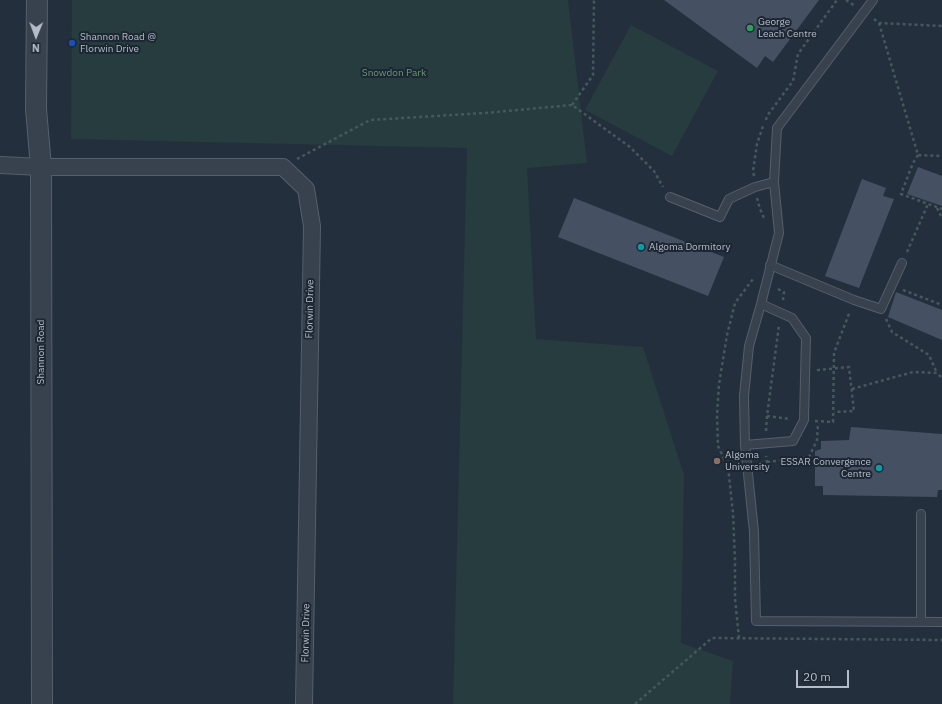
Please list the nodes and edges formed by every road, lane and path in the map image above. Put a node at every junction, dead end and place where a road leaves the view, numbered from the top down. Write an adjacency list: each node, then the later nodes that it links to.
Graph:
1 (37, 0): 12 (street, Shannon Road)
2 (594, 0): 8 (path)
3 (846, 0): 5 (path)
4 (873, 0): 5 (lane)
5 (863, 13): 6 (path); 14 (lane)
6 (879, 22): 7 (path); 9 (path)
7 (942, 26)
8 (572, 105): 13 (path); 15 (path)
9 (918, 154): 10 (path); 16 (path)
10 (942, 156)
11 (0, 165): 12 (street)
12 (41, 167): 13 (street); 47 (street, Shannon Road)
13 (283, 167): 48 (street, Florwin Drive)
14 (774, 182): 15 (lane); 21 (lane)
15 (670, 197)
16 (928, 204): 17 (path); 20 (path)
17 (937, 208): 18 (path); 19 (path)
18 (942, 209)
19 (942, 218)
20 (902, 263): 23 (lane)
21 (770, 265): 22 (lane); 25 (lane)
22 (766, 283): 24 (path); 27 (lane)
23 (892, 285): 28 (path); 29 (lane)
24 (783, 298): 26 (path); 30 (path)
25 (854, 300): 29 (lane); 32 (path)
26 (788, 302)
27 (761, 304): 30 (lane); 40 (lane)
28 (942, 305)
29 (881, 309): 33 (path)
30 (780, 312): 37 (path); 38 (lane)
31 (818, 363): 32 (path)
32 (834, 369): 35 (path); 36 (path)
33 (937, 373): 34 (path); 35 (path)
34 (942, 378)
35 (852, 389): 36 (path)
36 (834, 412): 38 (path)
37 (767, 416): 38 (path); 39 (path)
38 (804, 420): 39 (lane)
39 (766, 443): 40 (lane); 41 (path)
40 (745, 445): 41 (lane)
41 (747, 464): 42 (path); 44 (lane)
42 (728, 467)
43 (921, 514): 44 (lane)
44 (921, 622): 45 (lane)
45 (942, 622)
46 (942, 640): 49 (path)
47 (42, 704)
48 (304, 704)
49 (636, 704)

